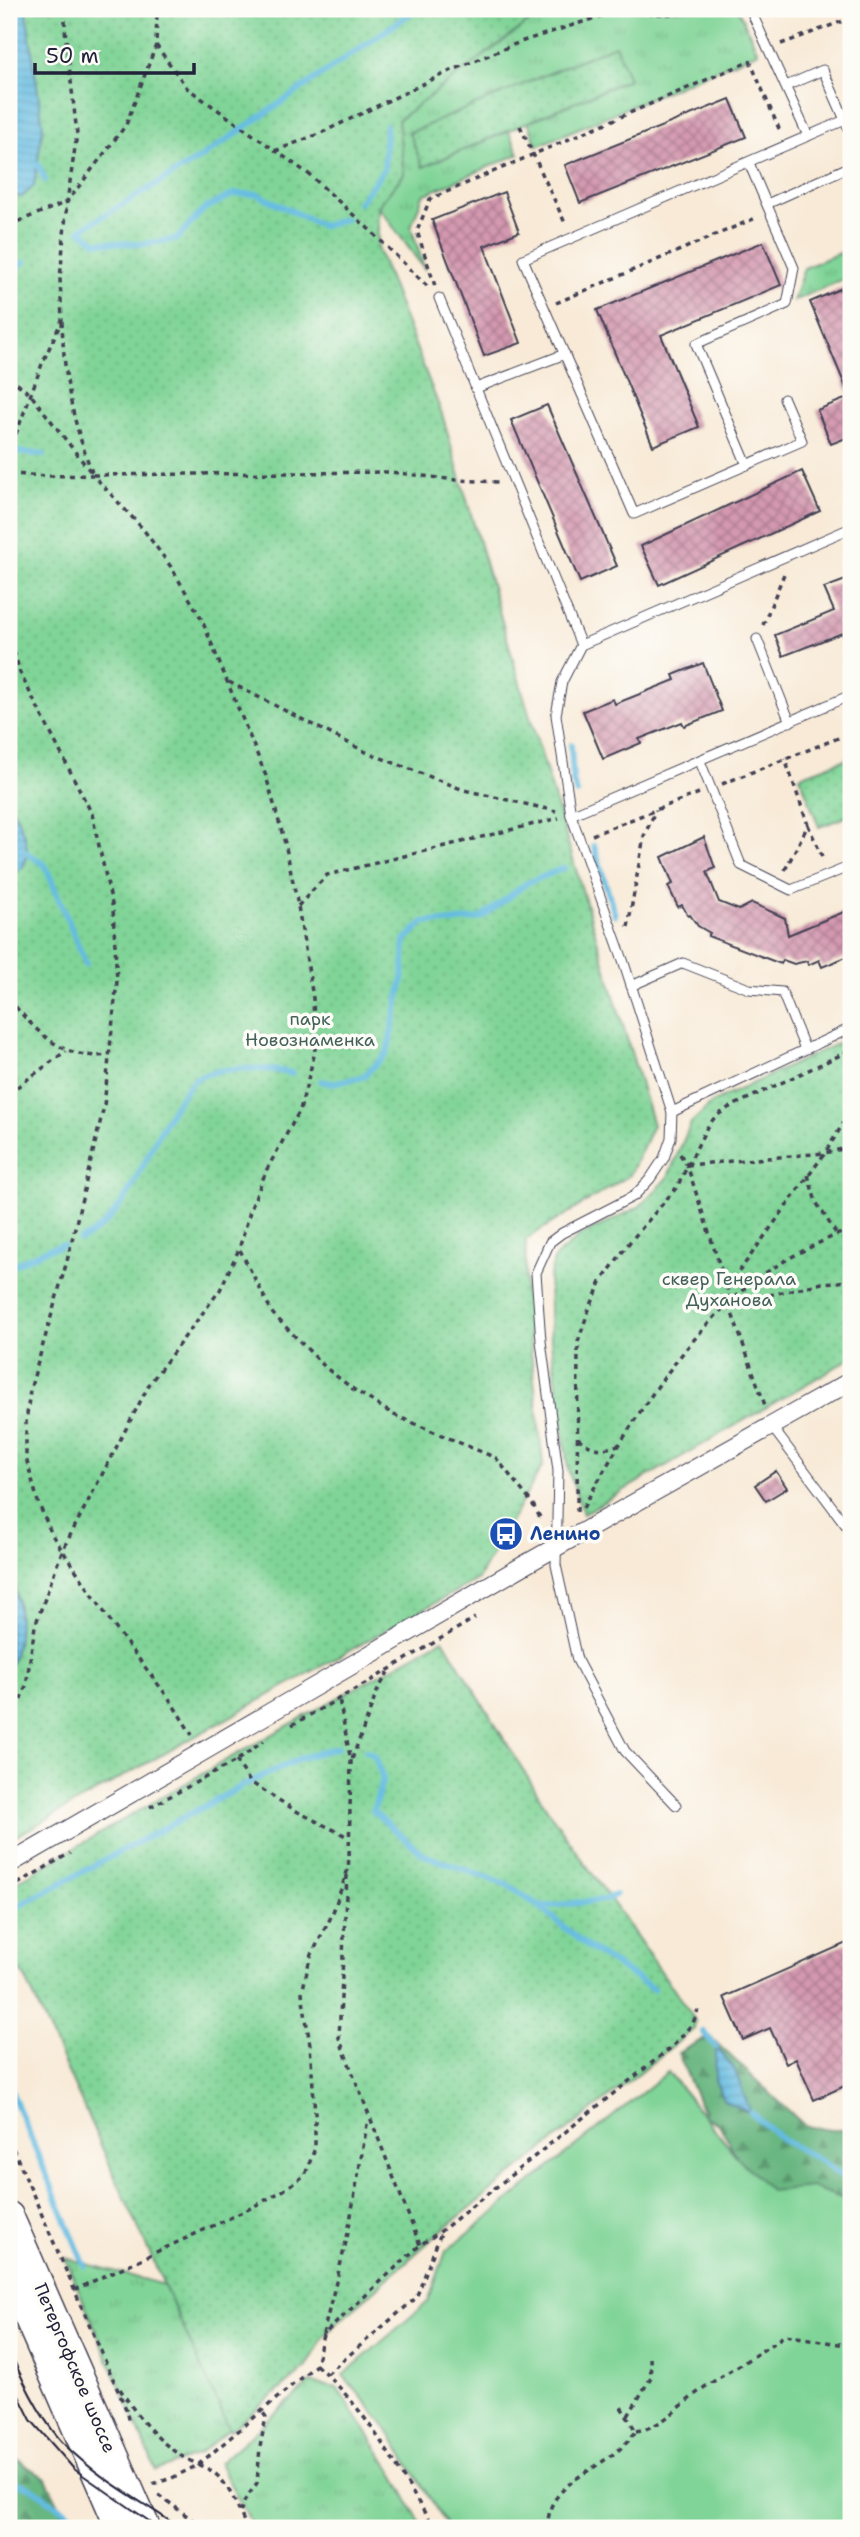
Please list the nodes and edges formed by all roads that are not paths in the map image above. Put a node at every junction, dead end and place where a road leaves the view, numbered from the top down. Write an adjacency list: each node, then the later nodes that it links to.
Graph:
1 (750, 9): 2 (lane)
2 (786, 86): 3 (lane); 5 (lane)
3 (845, 120): 4 (lane); 5 (lane)
4 (851, 135)
5 (808, 136): 6 (lane)
6 (749, 163): 8 (lane); 10 (lane)
7 (851, 166): 8 (lane)
8 (768, 208): 13 (lane)
9 (439, 298): 11 (lane)
10 (565, 354): 11 (lane); 13 (lane)
11 (476, 388): 16 (lane)
12 (784, 399): 13 (lane)
13 (747, 465)
14 (851, 528): 16 (lane)
15 (757, 639): 18 (lane)
16 (581, 645): 20 (lane)
17 (851, 695): 18 (lane)
18 (790, 722): 19 (lane)
19 (700, 761): 20 (lane); 21 (lane)
20 (571, 815): 22 (lane)
21 (851, 866)
22 (631, 986): 24 (lane); 25 (lane)
23 (851, 1028): 24 (lane)
24 (805, 1049): 25 (lane)
25 (672, 1112): 29 (lane)
26 (851, 1381): 27 (street)
27 (772, 1427): 28 (lane); 29 (street)
28 (851, 1532)
29 (555, 1548): 30 (lane); 31 (street)
30 (676, 1805)
31 (9, 1864)
32 (9, 2216): 34 (main road, Петергофское шоссе)
33 (9, 2273): 34 (main road, Петергофское шоссе)
34 (136, 2525)

